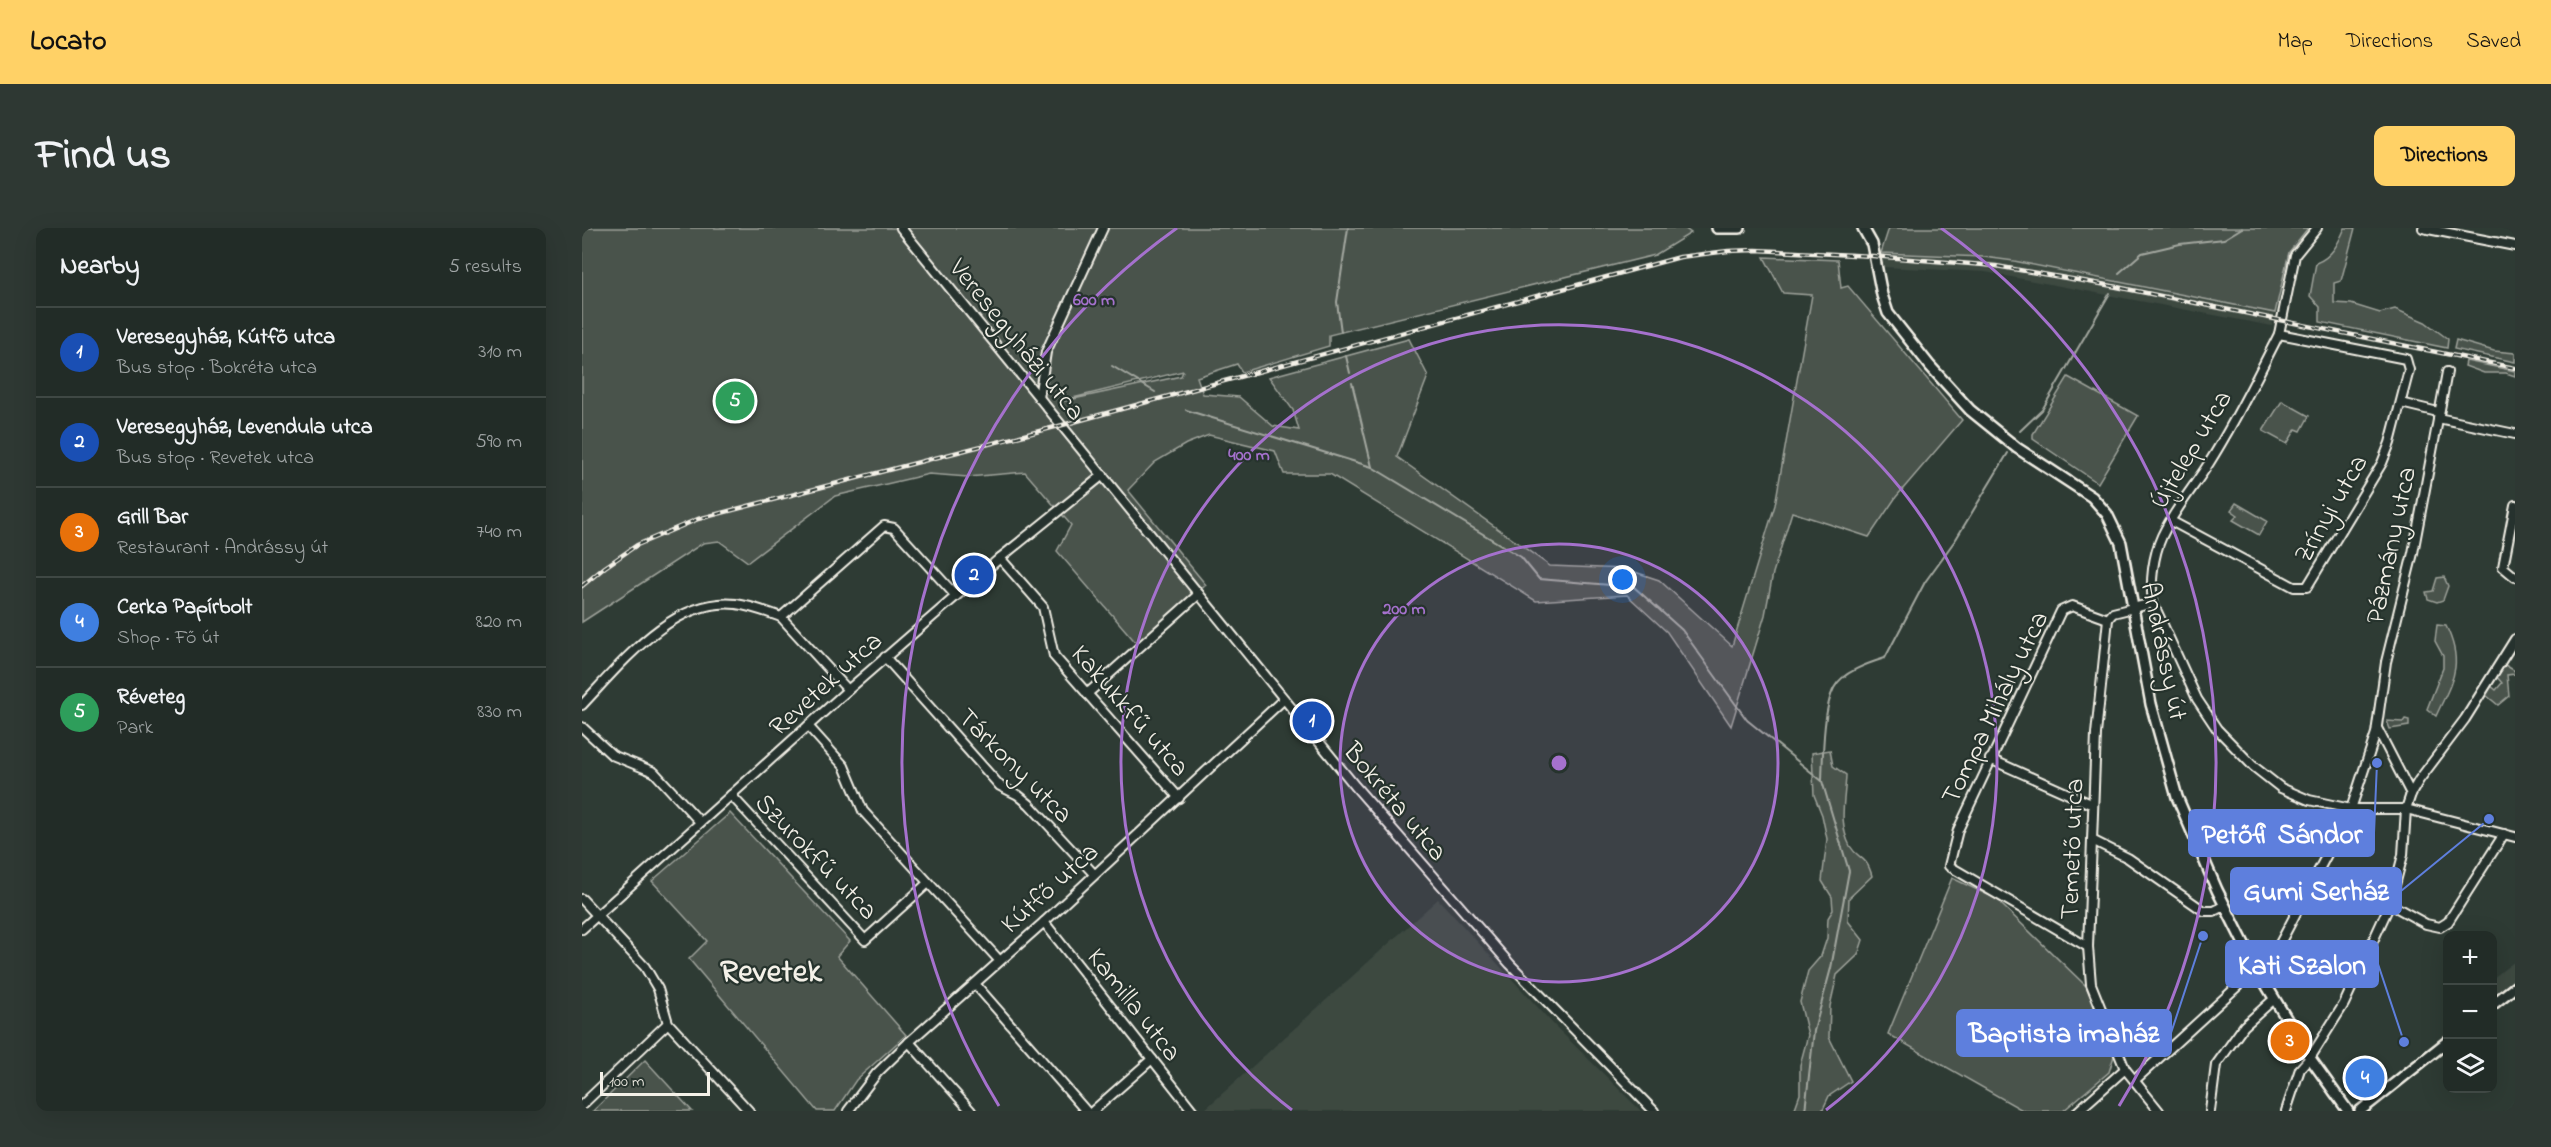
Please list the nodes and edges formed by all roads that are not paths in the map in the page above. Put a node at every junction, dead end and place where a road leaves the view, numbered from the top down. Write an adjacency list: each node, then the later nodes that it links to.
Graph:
1 (901, 228): 11 (street, Veresegyházi utca)
2 (1103, 228): 11 (street)
3 (1717, 228): 4 (main road)
4 (1740, 228)
5 (2317, 228): 9 (street, Újtelep utca)
6 (2423, 228): 8 (street)
7 (1864, 229): 23 (main road, Andrássy út)
8 (2515, 246)
9 (2279, 334): 12 (street, Zrínyi utca); 17 (street, Újtelep utca)
10 (2447, 372): 13 (street, Pázmány utca)
11 (1039, 398): 15 (street, Veresegyházi utca)
12 (2401, 403): 13 (street); 17 (street, Zrínyi utca)
13 (2438, 415): 14 (street); 33 (street, Pázmány utca)
14 (2515, 434)
15 (1103, 475): 18 (street, Revetek utca); 20 (street, Bokréta utca)
16 (2515, 505): 19 (street)
17 (2171, 521): 22 (street, Újtelep utca)
18 (1000, 558): 21 (street, Revetek utca); 29 (street, Kakukkfű utca)
19 (2515, 577)
20 (1198, 594): 29 (street); 30 (street, Bokréta utca)
21 (956, 597): 24 (street); 27 (street, Revetek utca)
22 (2153, 603): 23 (street); 40 (street, Újtelep utca)
23 (2132, 607): 25 (street); 50 (main road, Andrássy út)
24 (781, 617): 28 (street); 31 (street)
25 (2108, 619): 35 (street, Tompa Mihály utca); 39 (street, Temető utca)
26 (2514, 642): 36 (street)
27 (885, 657): 28 (street, Revetek utca); 46 (street, Tárkony utca)
28 (848, 690): 32 (street, Revetek utca)
29 (1087, 694): 38 (street, Kakukkfű utca)
30 (1284, 699): 38 (street, Kútfő utca); 75 (street, Bokréta utca)
31 (582, 705)
32 (808, 726): 37 (street, Revetek utca); 47 (street)
33 (2377, 726): 36 (street); 40 (street, Pázmány utca)
34 (582, 727): 42 (street)
35 (1990, 759): 39 (street); 54 (street, Tompa Mihály utca)
36 (2411, 794): 41 (street)
37 (731, 795): 42 (street, Revetek utca); 47 (street, Szurokfű utca)
38 (1179, 798): 46 (street, Kútfő utca)
39 (2093, 805): 45 (street, Temető utca)
40 (2351, 809): 41 (street, Újtelep utca); 56 (street)
41 (2406, 809): 43 (street, Újtelep utca); 49 (street)
42 (700, 822): 51 (street, Revetek utca)
43 (2504, 834): 44 (street, Újtelep utca); 49 (street)
44 (2515, 837)
45 (2092, 840): 50 (street); 54 (street, Temető utca)
46 (1094, 874): 52 (street, Kútfő utca)
47 (928, 884): 55 (street)
48 (582, 899): 51 (street)
49 (2390, 904): 64 (street)
50 (2224, 906): 56 (main road, Andrássy út)
51 (596, 916): 53 (street, Revetek utca); 61 (street)
52 (1044, 922): 55 (street, Kútfő utca); 65 (street, Kamilla utca)
53 (582, 929)
54 (2088, 947): 66 (street, Temető utca)
55 (999, 960): 57 (street, Kútfő utca)
56 (2256, 968): 59 (main road, Andrássy út); 67 (street)
57 (975, 984): 62 (street, Kútfő utca); 72 (street)
58 (2515, 987): 60 (main road)
59 (2274, 999): 64 (main road, Andrássy út); 78 (street)
60 (2497, 1002)
61 (668, 1023): 68 (street); 69 (street)
62 (909, 1042): 70 (street, Kútfő utca); 71 (street)
63 (2443, 1045): 81 (main road)
64 (2310, 1058): 79 (street); 80 (main road, Andrássy út)
65 (1152, 1059): 73 (street); 74 (street, Kamilla utca)
66 (2125, 1069): 67 (street, Temető utca); 76 (street)
67 (2135, 1080): 77 (street, Temető utca)
68 (582, 1105)
69 (749, 1111)
70 (848, 1111)
71 (970, 1111)
72 (1086, 1111)
73 (1093, 1111)
74 (1193, 1111)
75 (1654, 1111)
76 (2078, 1111)
77 (2159, 1111)
78 (2210, 1111)
79 (2286, 1111)
80 (2348, 1111)
81 (2360, 1111)

